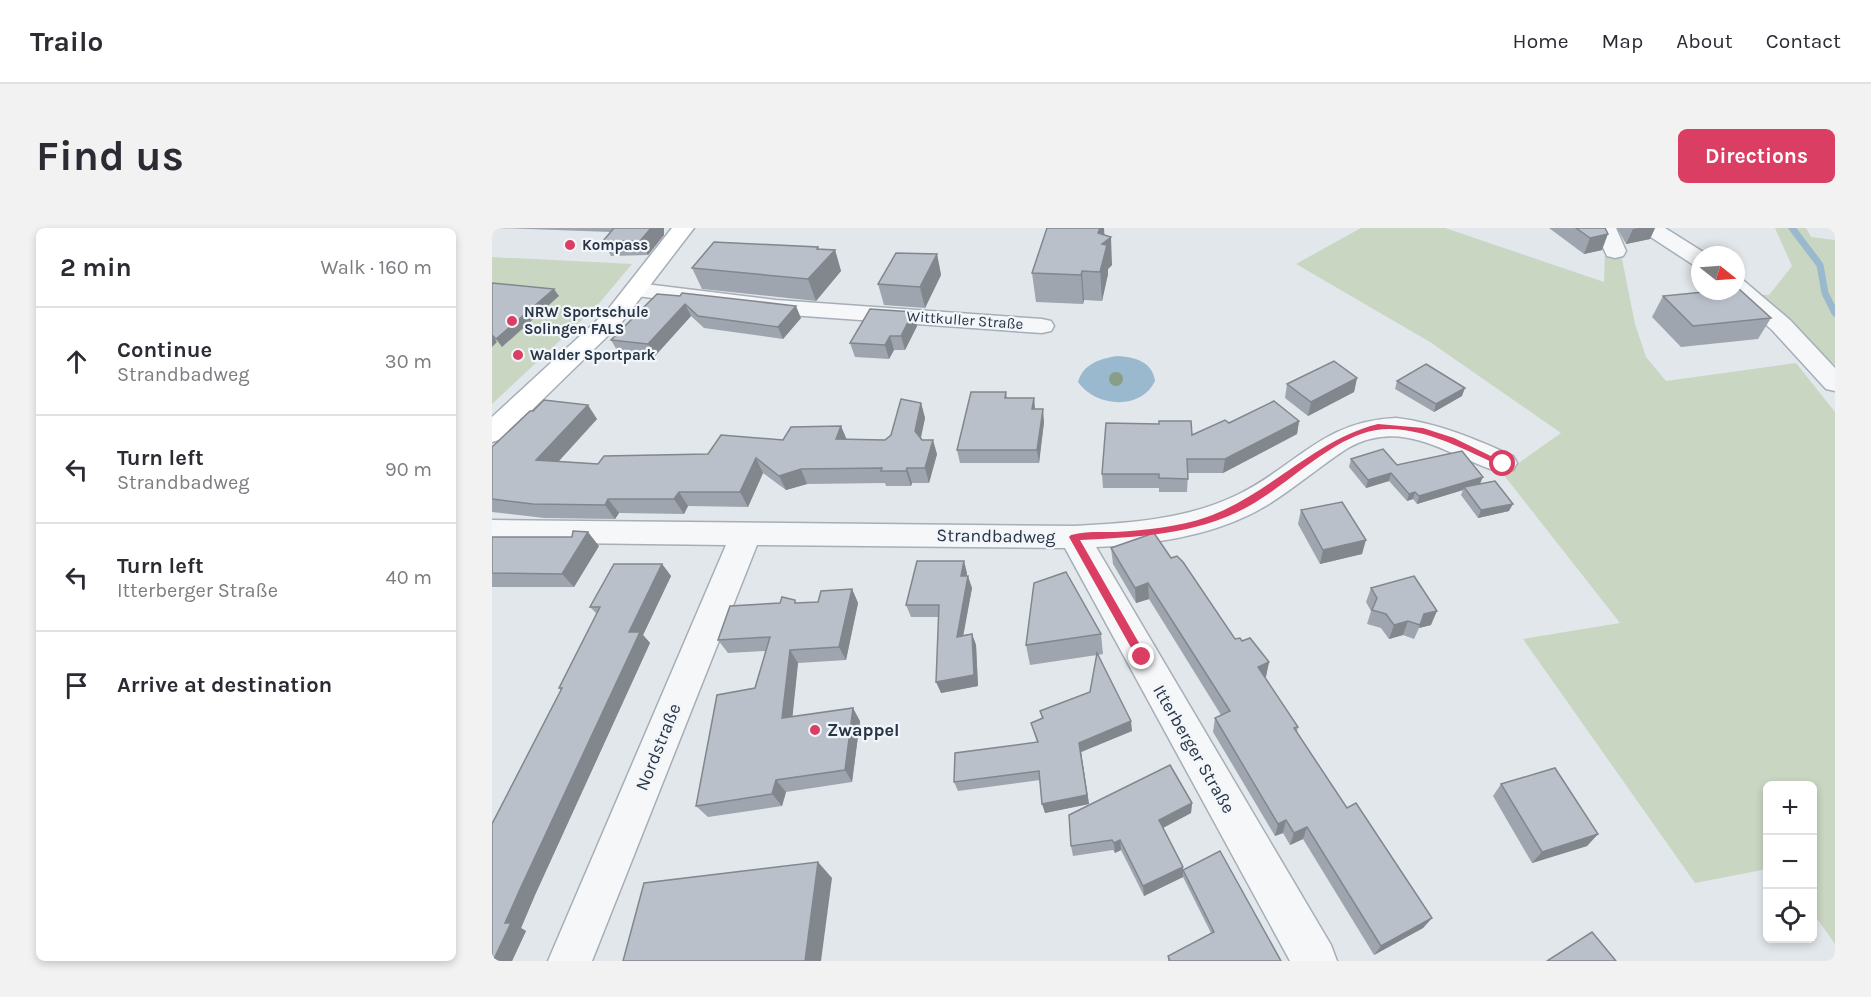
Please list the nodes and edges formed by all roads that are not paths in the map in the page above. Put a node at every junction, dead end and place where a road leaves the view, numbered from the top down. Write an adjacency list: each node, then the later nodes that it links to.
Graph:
1 (683, 228): 6 (main road)
2 (1605, 228): 4 (street)
3 (1650, 228): 5 (street)
4 (1615, 251)
5 (1691, 253)
6 (637, 291): 8 (street, Wittkuller Straße); 10 (main road)
7 (1745, 294): 9 (street)
8 (1042, 326)
9 (1835, 383)
10 (492, 433)
11 (1503, 464): 14 (street, Strandbadweg)
12 (492, 531): 13 (street, Strandbadweg)
13 (747, 532): 14 (street, Strandbadweg); 15 (street, Nordstraße)
14 (1074, 537): 16 (street, Itterberger Straße)
15 (570, 961)
16 (1315, 961)

